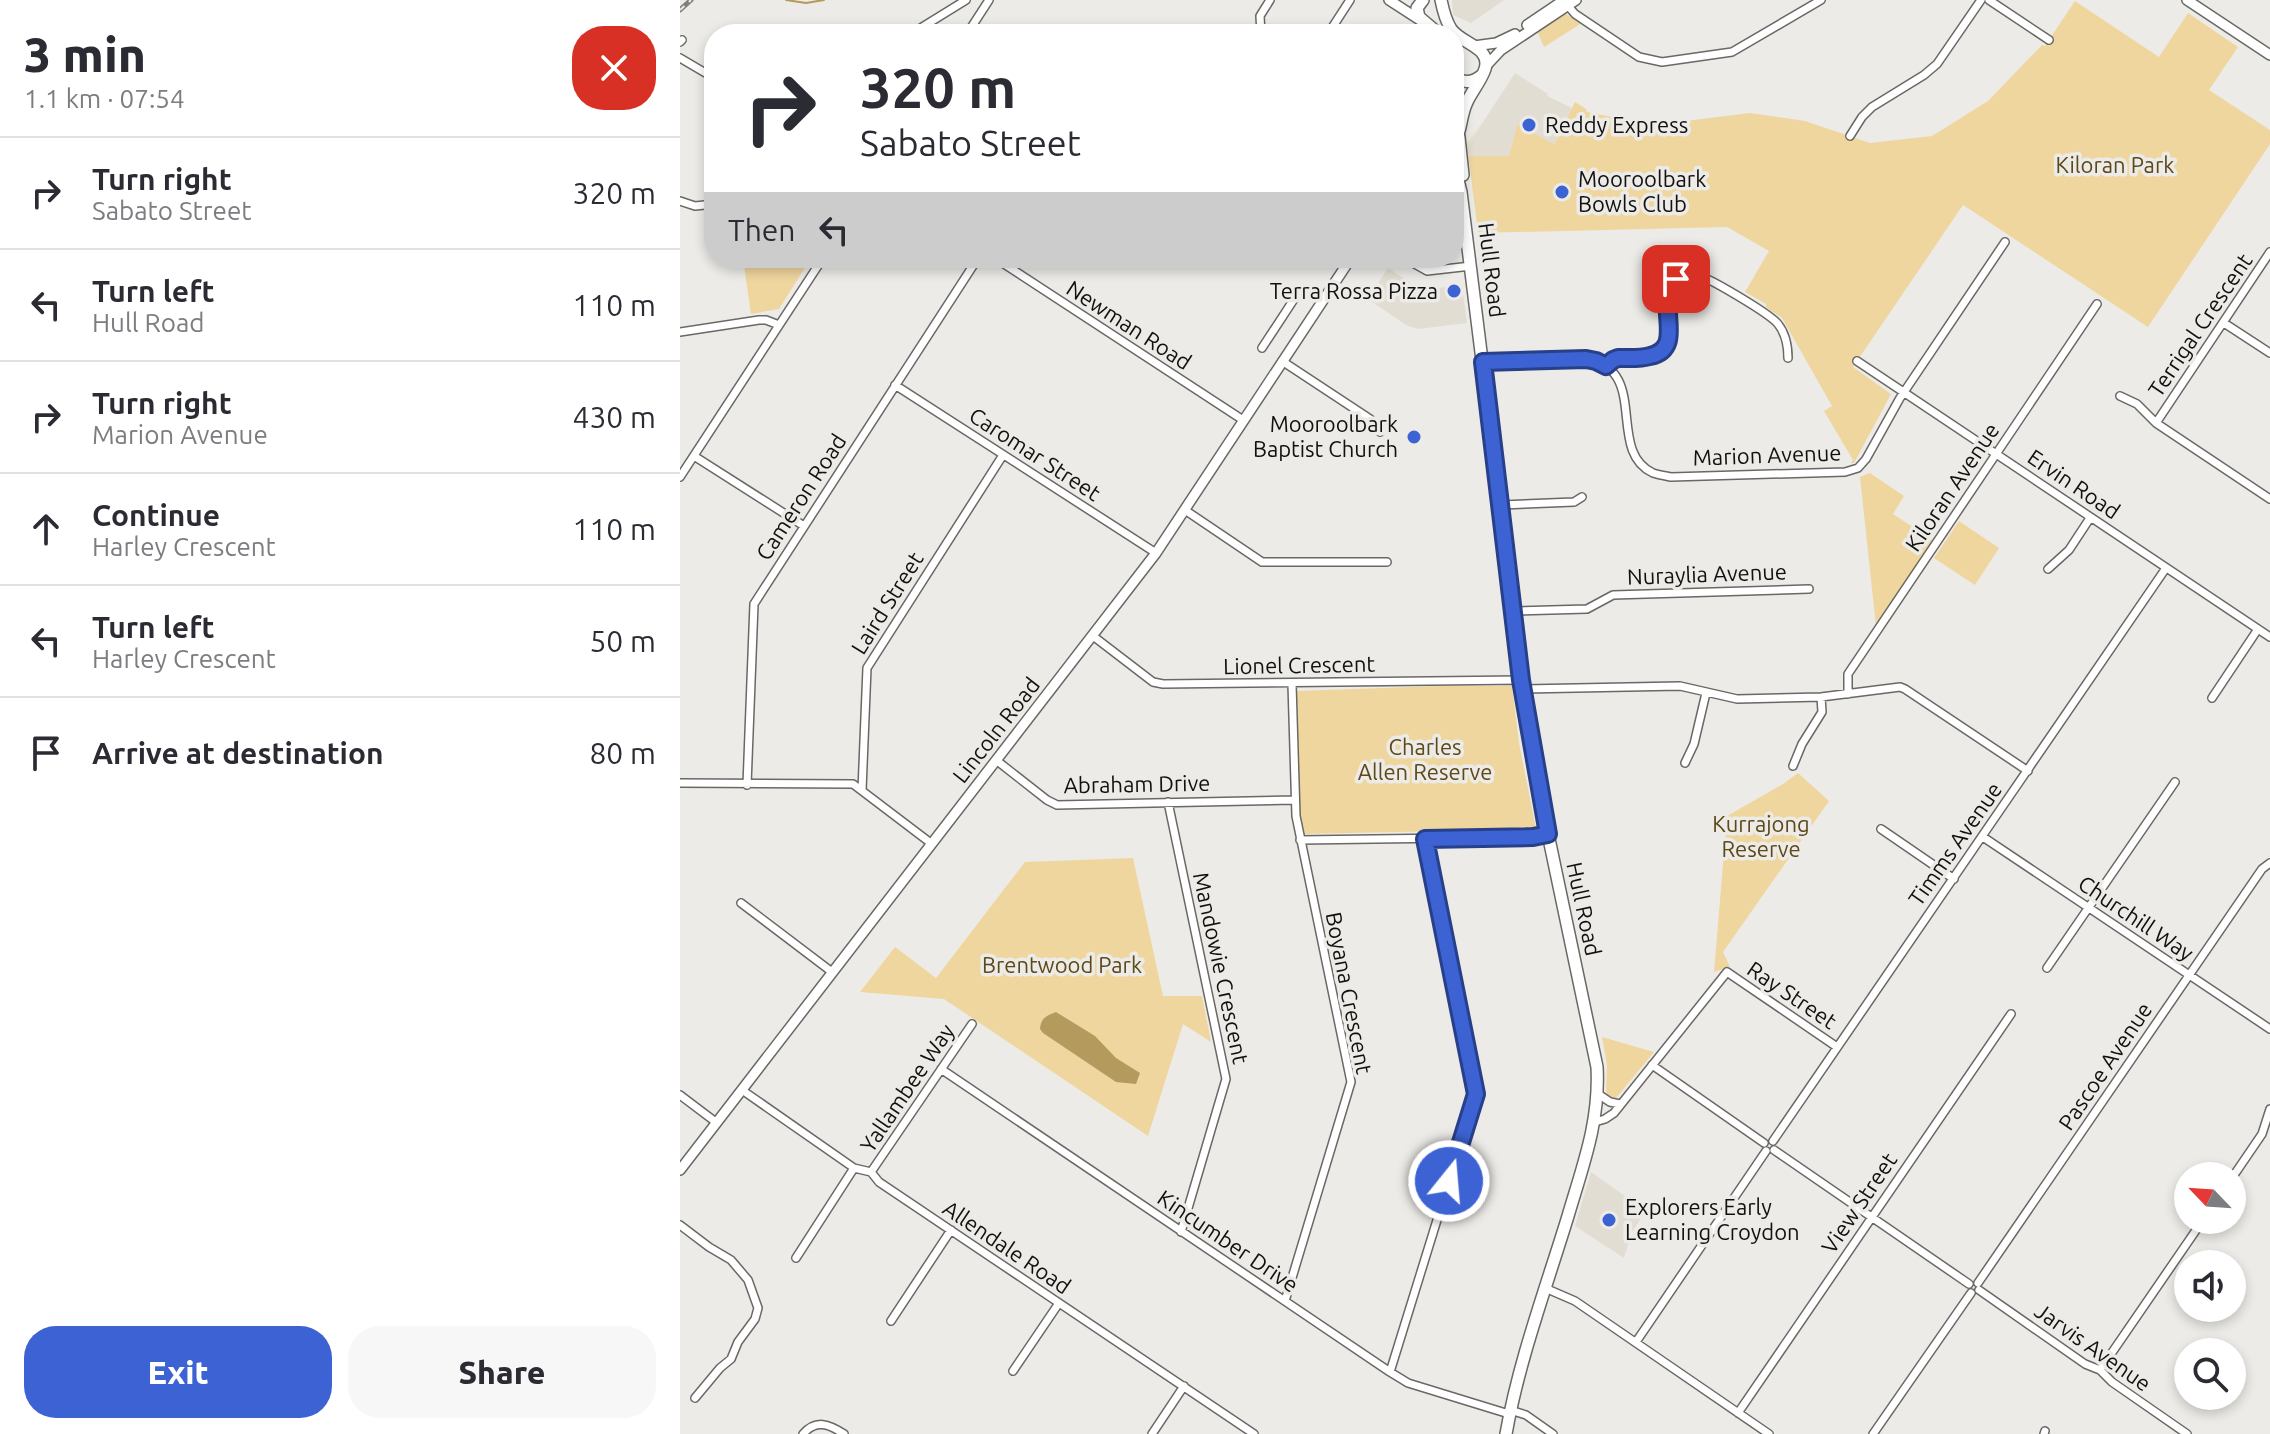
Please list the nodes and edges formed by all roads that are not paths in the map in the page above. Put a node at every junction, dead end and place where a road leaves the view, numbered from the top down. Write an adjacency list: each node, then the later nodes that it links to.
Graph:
1 (966, 0): 13 (street); 15 (street)
2 (989, 0): 13 (street)
3 (1270, 0): 17 (street)
4 (1350, 0): 18 (street)
5 (1389, 0): 14 (main road)
6 (1423, 0): 14 (main road)
7 (1821, 0): 11 (street)
8 (1981, 0): 32 (street)
9 (1989, 0): 23 (street)
10 (2187, 0): 26 (main road)
11 (1569, 2): 21 (main road)
12 (1441, 4): 14 (main road); 20 (main road)
13 (983, 11): 16 (street)
14 (1424, 22): 19 (main road)
15 (927, 24)
16 (974, 24)
17 (1260, 24)
18 (1334, 24)
19 (1426, 24)
20 (1449, 24)
21 (1528, 28): 25 (main road); 29 (main road)
22 (1464, 40): 25 (main road)
23 (2049, 40)
24 (1464, 45): 25 (main road)
25 (1473, 46): 29 (main road)
26 (2270, 55)
27 (680, 58): 28 (street)
28 (704, 72)
29 (1484, 72): 30 (main road); 31 (main road, Hull Road)
30 (1464, 81)
31 (1464, 108)
32 (1850, 136)
33 (680, 201): 34 (street)
34 (704, 205)
35 (1464, 214): 38 (main road, Hull Road)
36 (2005, 242): 59 (street, Marion Avenue)
37 (2270, 252): 48 (street, Terrigal Crescent)
38 (1471, 266): 39 (street); 56 (main road, Hull Road)
39 (1464, 267)
40 (816, 268): 49 (street)
41 (971, 268): 58 (street, Cameron Road)
42 (1010, 268): 61 (street, Newman Road)
43 (1344, 268): 46 (main road, Lincoln Road)
44 (1422, 268): 45 (street)
45 (1453, 268)
46 (1323, 300): 51 (street); 54 (main road, Lincoln Road)
47 (2097, 304): 64 (street, Kiloran Avenue)
48 (2224, 323): 52 (street); 62 (street, Terrigal Crescent)
49 (779, 325): 50 (street); 66 (street)
50 (680, 332)
51 (1262, 348)
52 (2270, 353)
53 (1788, 358): 57 (street)
54 (1282, 361): 61 (main road, Lincoln Road); 63 (street)
55 (1857, 361): 59 (street, Ervin Road)
56 (1483, 362): 57 (street); 70 (main road, Hull Road)
57 (1606, 366): 59 (street, Marion Avenue)
58 (895, 385): 65 (street, Caromar Street); 73 (street, Cameron Road)
59 (1904, 392): 64 (street, Ervin Road)
60 (2120, 396): 62 (street)
61 (1243, 420): 71 (main road, Lincoln Road)
62 (2156, 423): 69 (street, Terrigal Crescent)
63 (1380, 432)
64 (1997, 454): 72 (street, Ervin Road); 86 (street, Kiloran Avenue)
65 (1003, 455): 74 (street, Caromar Street); 96 (street, Laird Street)
66 (694, 456): 67 (street); 73 (street)
67 (680, 477)
68 (1582, 497): 70 (street)
69 (2270, 499)
70 (1501, 505): 79 (main road, Hull Road)
71 (1185, 510): 74 (main road, Lincoln Road); 75 (street)
72 (2090, 518): 76 (street, Ervin Road); 77 (street)
73 (804, 526): 95 (street, Cameron Road)
74 (1156, 553): 81 (main road, Lincoln Road)
75 (1387, 562)
76 (2166, 568): 80 (street, Ervin Road); 92 (street, Timms Avenue)
77 (2048, 569)
78 (1809, 589): 79 (street, Nuraylia Avenue)
79 (1513, 611): 84 (main road, Hull Road)
80 (2258, 629): 82 (street, Ervin Road); 88 (street)
81 (1093, 636): 83 (street, Lionel Crescent); 89 (main road, Lincoln Road)
82 (2270, 637)
83 (1292, 684): 84 (street, Lionel Crescent); 97 (street, Boyana Crescent)
84 (1522, 684): 85 (street, Lionel Crescent); 100 (main road, Hull Road)
85 (1706, 693): 87 (street, Lionel Crescent); 90 (street)
86 (1848, 694): 87 (street, Lionel Crescent); 92 (street, Lionel Crescent)
87 (1821, 697): 91 (street)
88 (2212, 698)
89 (996, 760): 98 (street, Abraham Drive); 104 (main road, Lincoln Road)
90 (1685, 763)
91 (1793, 766)
92 (2028, 771): 101 (street, Timms Avenue)
93 (2175, 782): 108 (street)
94 (680, 783): 95 (street)
95 (747, 785): 96 (street)
96 (862, 790): 104 (street)
97 (1294, 800): 98 (street, Abraham Drive); 103 (street, Boyana Crescent)
98 (1168, 802): 133 (street, Mandowie Crescent)
99 (1881, 829): 106 (street)
100 (1548, 834): 102 (street); 119 (main road, Hull Road)
101 (1983, 837): 106 (street, Timms Avenue); 108 (street, Churchill Way)
102 (1425, 839): 103 (street); 144 (street)
103 (1300, 840): 138 (street, Boyana Crescent)
104 (932, 844): 110 (main road, Lincoln Road)
105 (2270, 863): 111 (street, Pascoe Avenue)
106 (1954, 879): 115 (street, Timms Avenue)
107 (741, 903): 110 (street)
108 (2088, 908): 109 (street); 111 (street, Churchill Way)
109 (2047, 968)
110 (832, 972): 118 (main road, Lincoln Road)
111 (2189, 975): 114 (street, Churchill Way); 137 (street, Pascoe Avenue)
112 (2011, 1014): 130 (street, View Street)
113 (972, 1024): 117 (street, Yallambee Way)
114 (2270, 1029)
115 (1837, 1047): 116 (street, Ray Street); 125 (street, Timms Avenue)
116 (1652, 1065): 121 (street); 125 (street, Jarvis Avenue)
117 (941, 1069): 129 (street, Yallambee Way); 133 (street, Kincumber Drive)
118 (742, 1090): 124 (main road, Lincoln Road); 127 (street, Allendale Road)
119 (1598, 1094): 121 (street); 123 (main road, Hull Road)
120 (680, 1095): 124 (street)
121 (1620, 1104): 123 (street)
122 (2270, 1109): 126 (street)
123 (1595, 1122): 136 (main road, Hull Road)
124 (717, 1123): 128 (main road, Lincoln Road)
125 (1769, 1146): 130 (street, Jarvis Avenue); 141 (street, Timms Avenue)
126 (2243, 1162)
127 (854, 1168): 129 (street, Allendale Road); 135 (street)
128 (680, 1170)
129 (871, 1172): 132 (street, Allendale Road)
130 (1871, 1217): 137 (street, Jarvis Avenue); 148 (street, View Street)
131 (680, 1225): 146 (street)
132 (951, 1230): 139 (street, Allendale Road); 140 (street)
133 (1181, 1232): 138 (street, Kincumber Drive)
134 (2193, 1234): 142 (street)
135 (796, 1258)
136 (1545, 1288): 141 (street); 147 (main road, Hull Road)
137 (1974, 1288): 142 (street, Jarvis Avenue); 156 (street, Pascoe Avenue)
138 (1285, 1301): 144 (street, Kincumber Drive)
139 (1059, 1303): 143 (street); 145 (street, Allendale Road)
140 (891, 1321)
141 (1636, 1342): 148 (street)
142 (2100, 1370): 157 (street, Jarvis Avenue)
143 (1013, 1371)
144 (1390, 1372): 147 (street, Kincumber Drive)
145 (1184, 1386): 151 (street); 152 (street, Allendale Road)
146 (695, 1398)
147 (1510, 1412): 153 (main road, Hull Road); 154 (street, Kincumber Drive)
148 (1738, 1413): 155 (street)
149 (803, 1434): 150 (street)
150 (844, 1434)
151 (1152, 1434)
152 (1254, 1434)
153 (1506, 1434)
154 (1553, 1434)
155 (1769, 1434)
156 (1873, 1434)
157 (2187, 1434)

